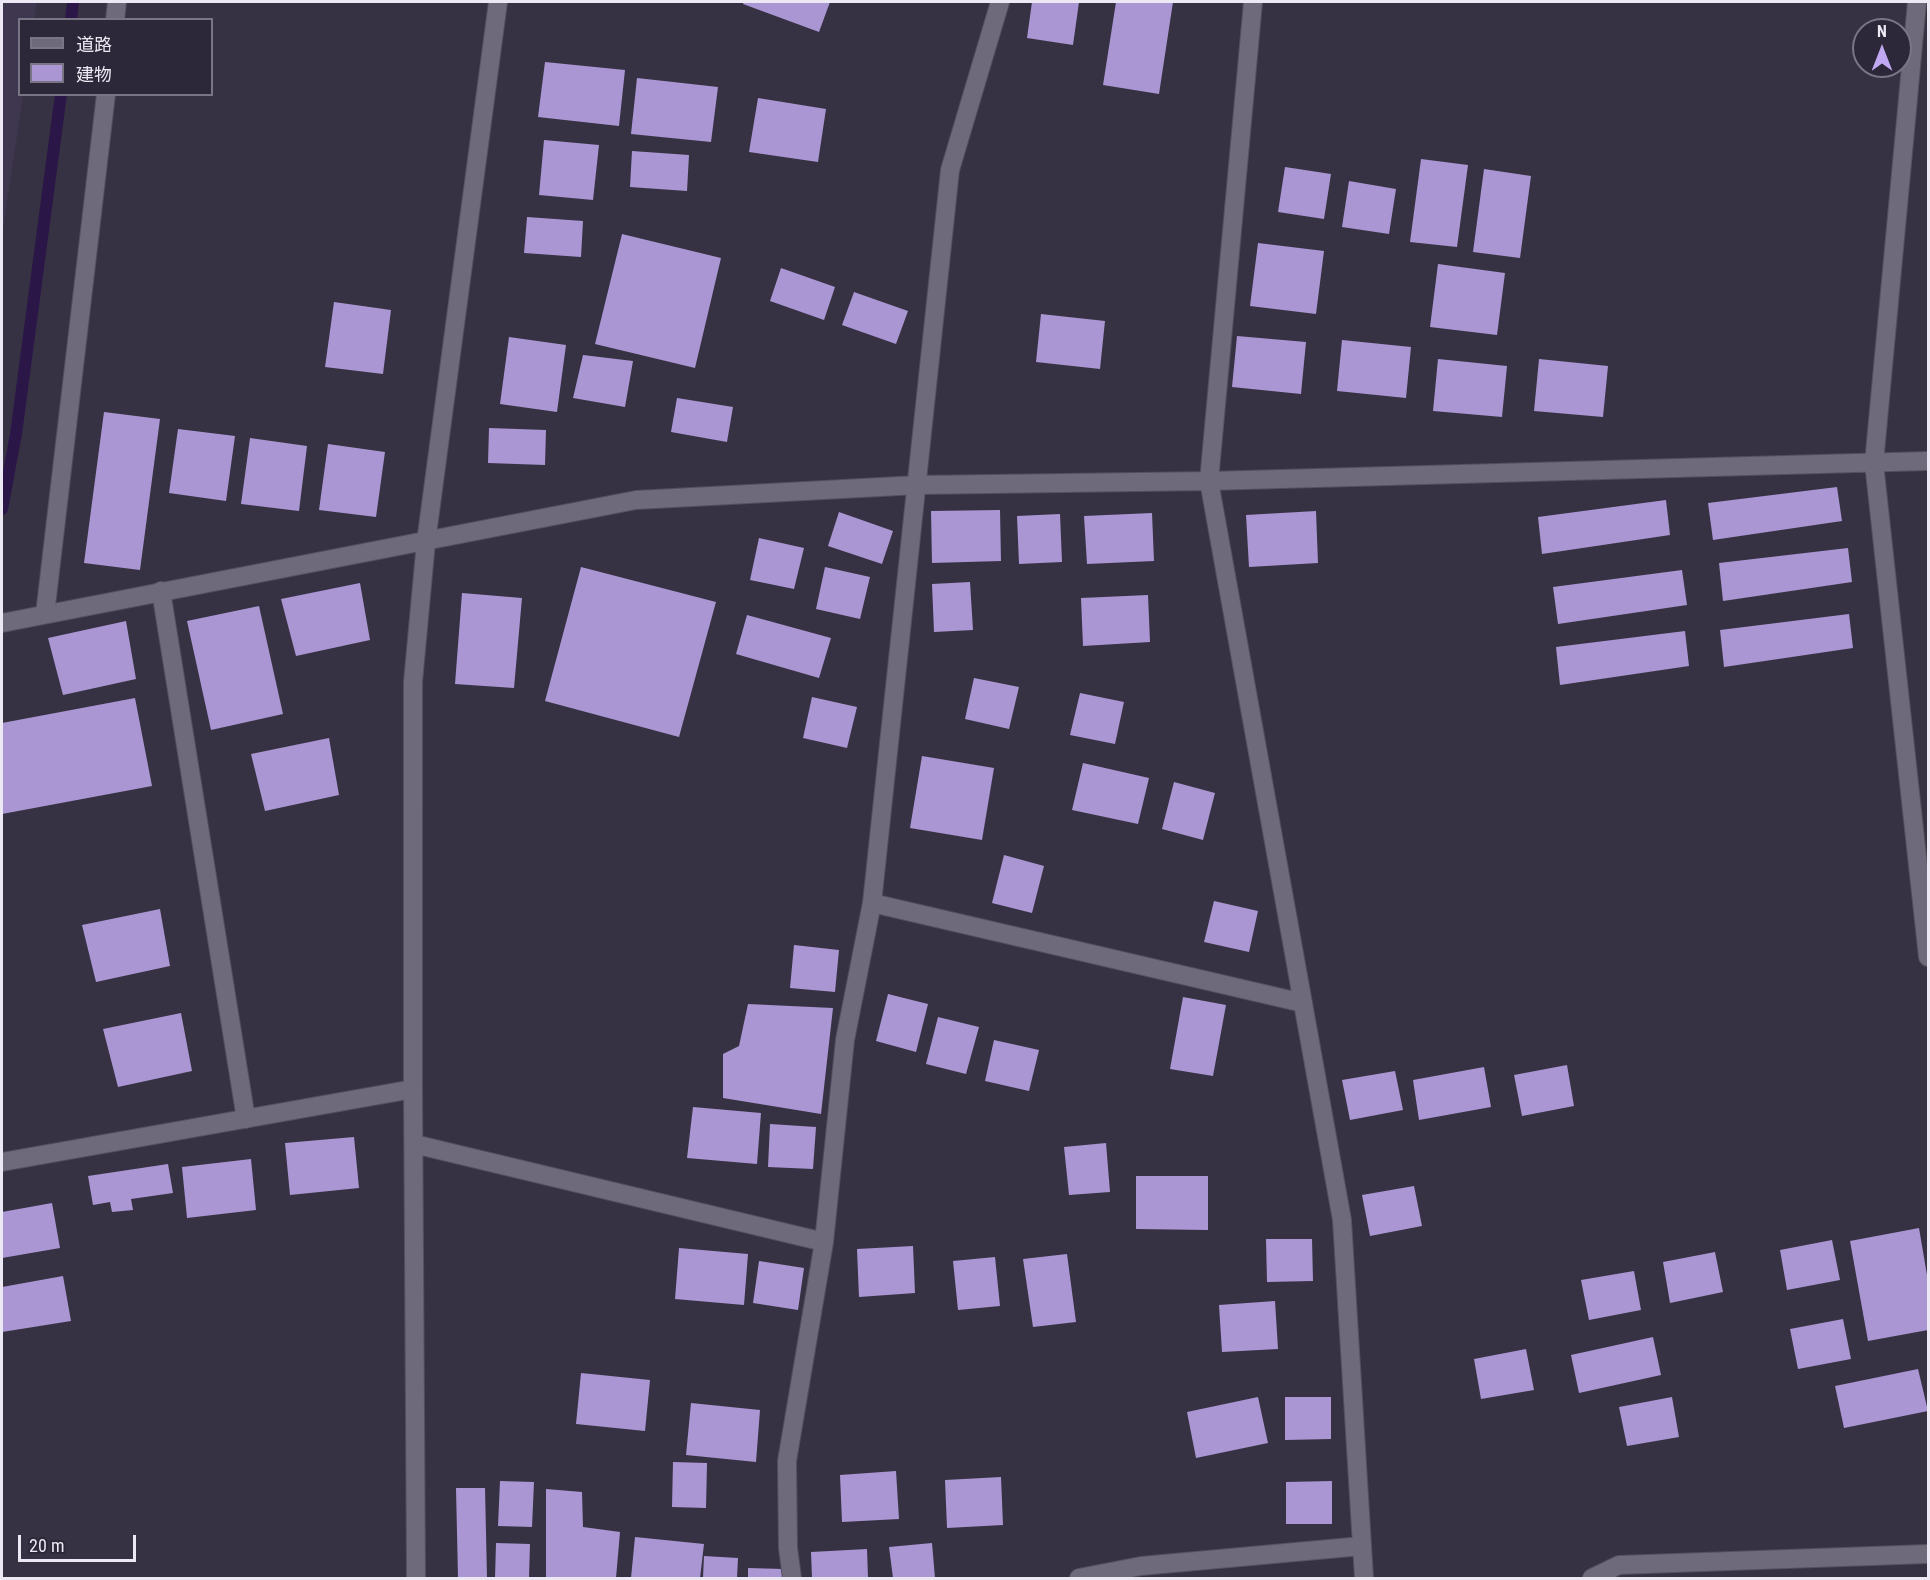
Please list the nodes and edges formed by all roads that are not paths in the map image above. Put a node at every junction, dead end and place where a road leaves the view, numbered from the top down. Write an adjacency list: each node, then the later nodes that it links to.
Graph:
1 (117, 2): 6 (street)
2 (498, 2): 12 (street)
3 (1000, 2): 11 (street)
4 (1253, 2): 10 (street)
5 (1917, 2): 9 (street)
6 (115, 18)
7 (106, 96): 14 (street)
8 (1929, 461): 9 (street)
9 (1874, 463): 10 (street); 17 (street)
10 (1209, 481): 11 (street); 18 (street)
11 (918, 485): 12 (street); 16 (street)
12 (426, 542): 13 (street); 19 (street)
13 (161, 591): 14 (street); 20 (street)
14 (45, 614): 15 (street)
15 (2, 623)
16 (872, 903): 18 (street); 23 (street)
17 (1929, 957)
18 (1303, 1003): 24 (street)
19 (412, 1089): 20 (street); 21 (street)
20 (246, 1119): 22 (street)
21 (414, 1144): 23 (street); 26 (street)
22 (2, 1162)
23 (824, 1242): 27 (street)
24 (1362, 1546): 28 (street); 29 (street)
25 (1929, 1554): 30 (street)
26 (416, 1578)
27 (792, 1578)
28 (1081, 1578)
29 (1364, 1578)
30 (1592, 1578)

